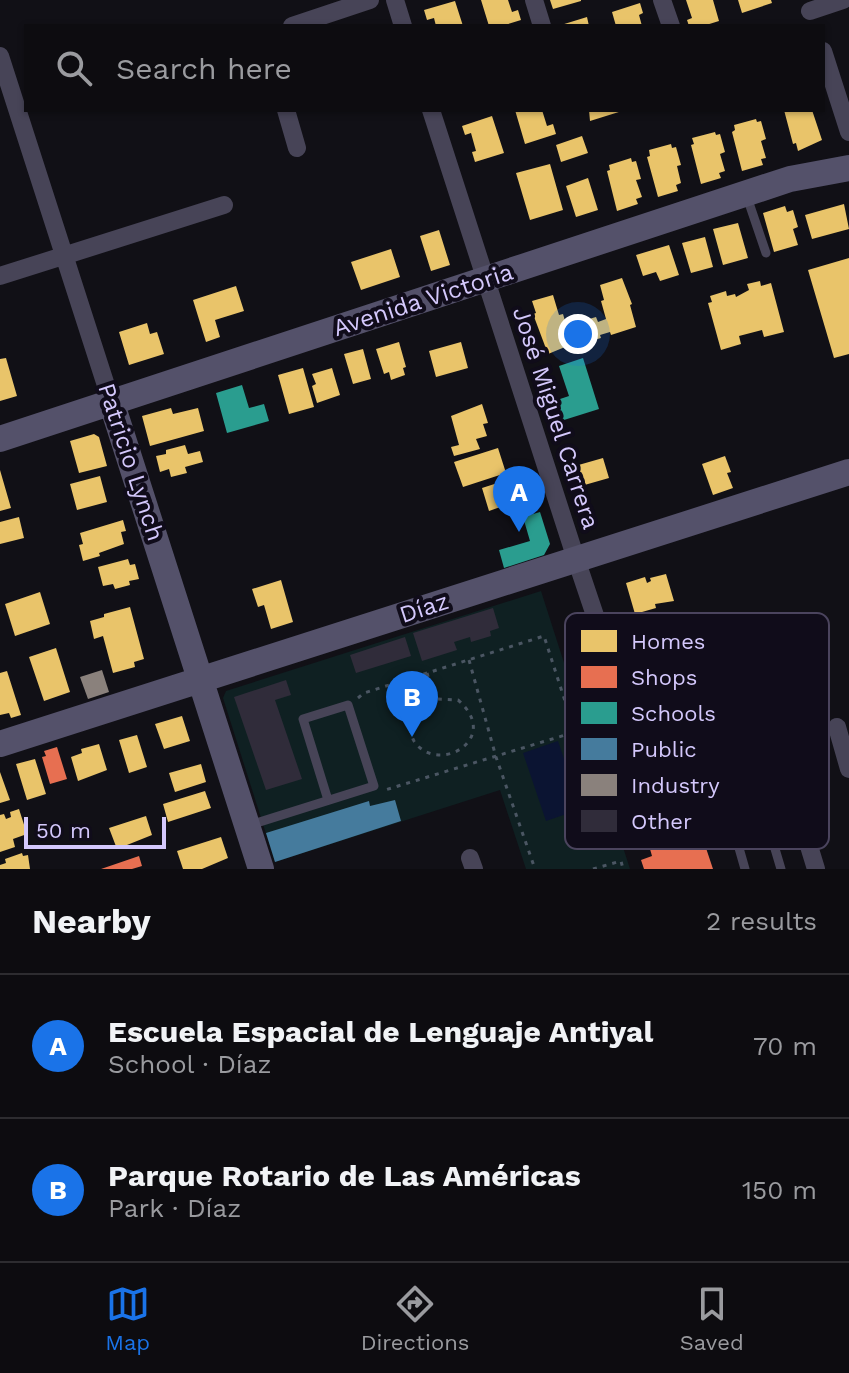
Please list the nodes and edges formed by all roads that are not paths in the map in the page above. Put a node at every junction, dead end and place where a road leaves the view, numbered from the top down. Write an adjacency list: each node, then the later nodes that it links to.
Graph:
1 (370, 0): 7 (street)
2 (395, 0): 8 (street)
3 (534, 0): 9 (street)
4 (662, 0): 10 (street)
5 (843, 0): 6 (street)
6 (811, 12)
7 (298, 24)
8 (402, 24)
9 (541, 24)
10 (670, 24)
11 (0, 56): 15 (street, Patricio Lynch)
12 (825, 57): 16 (street)
13 (287, 112): 17 (street)
14 (432, 112): 24 (street, José Miguel Carrera)
15 (15, 113): 22 (street, Patricio Lynch)
16 (849, 132)
17 (297, 148)
18 (849, 168): 19 (street, Avenida Victoria)
19 (746, 194): 21 (lane); 24 (street, Avenida Victoria)
20 (224, 205): 22 (street)
21 (766, 253)
22 (63, 255): 23 (street); 25 (street, Patricio Lynch)
23 (0, 276)
24 (486, 279): 25 (street, Avenida Victoria); 28 (street, José Miguel Carrera)
25 (111, 401): 26 (street, Avenida Victoria); 30 (street, Patricio Lynch)
26 (0, 439)
27 (849, 472): 28 (street, Díaz)
28 (576, 559): 29 (street, José Miguel Carrera); 30 (street, Díaz)
29 (594, 613)
30 (201, 680): 32 (street, Díaz); 35 (street, Patricio Lynch)
31 (837, 727): 33 (street)
32 (0, 744)
33 (849, 769)
34 (328, 800): 34 (lane); 35 (lane)
35 (247, 826): 39 (street, Patricio Lynch)
36 (739, 849): 40 (lane)
37 (775, 849): 41 (lane)
38 (810, 849): 42 (street)
39 (261, 869)
40 (745, 869)
41 (781, 869)
42 (816, 869)

